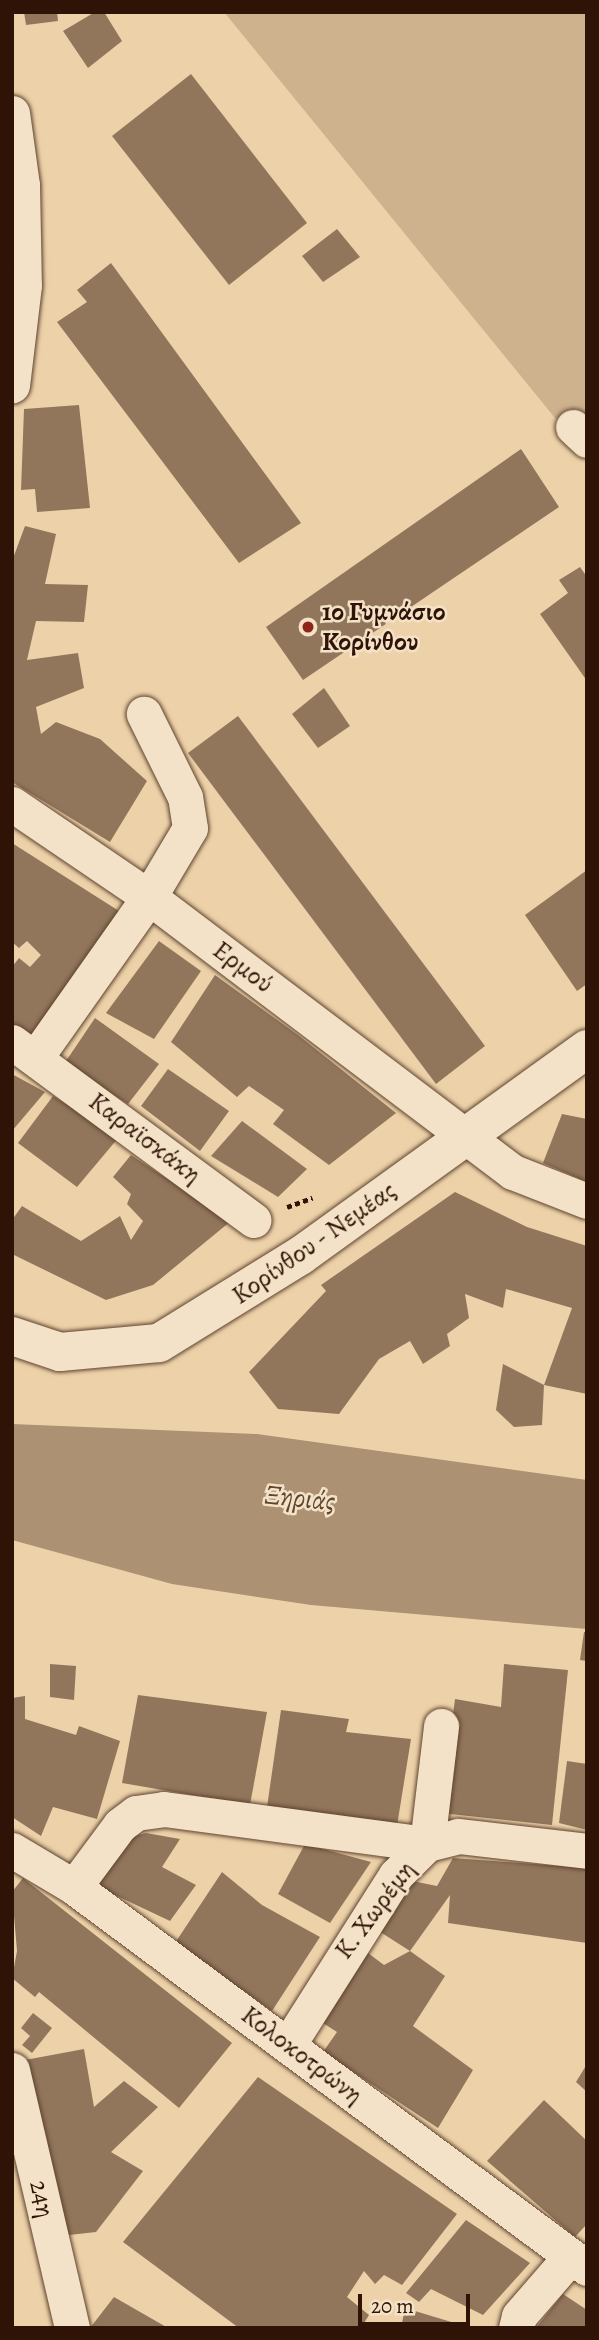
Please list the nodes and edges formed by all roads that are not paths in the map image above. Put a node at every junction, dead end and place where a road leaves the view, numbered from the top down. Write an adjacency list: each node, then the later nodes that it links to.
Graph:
1 (12, 113): 2 (street)
2 (12, 386)
3 (144, 714): 5 (street, Καραϊσκάκη)
4 (12, 804): 5 (street, Ερμού)
5 (149, 897): 6 (street, Καραϊσκάκη); 8 (street, Ερμού)
6 (24, 1049): 10 (street, Καραϊσκάκη)
7 (587, 1049): 8 (main road, Κορίνθου - Νεμέας)
8 (470, 1135): 9 (street, Ερμού); 11 (main road, Κορίνθου - Νεμέας)
9 (587, 1201)
10 (253, 1220)
11 (12, 1336)
12 (441, 1727): 13 (street)
13 (427, 1844): 15 (street, Κ. Χωρέμη); 16 (street); 17 (street, Κ. Χωρέμη)
14 (12, 1850): 16 (street, Κολοκοτρώνη)
15 (587, 1851)
16 (74, 1887): 17 (street, Κολοκοτρώνη)
17 (288, 2045): 19 (street, Κολοκοτρώνη)
18 (12, 2070): 20 (street, 24η)
19 (579, 2262): 21 (street)
20 (72, 2328)
21 (516, 2328)

